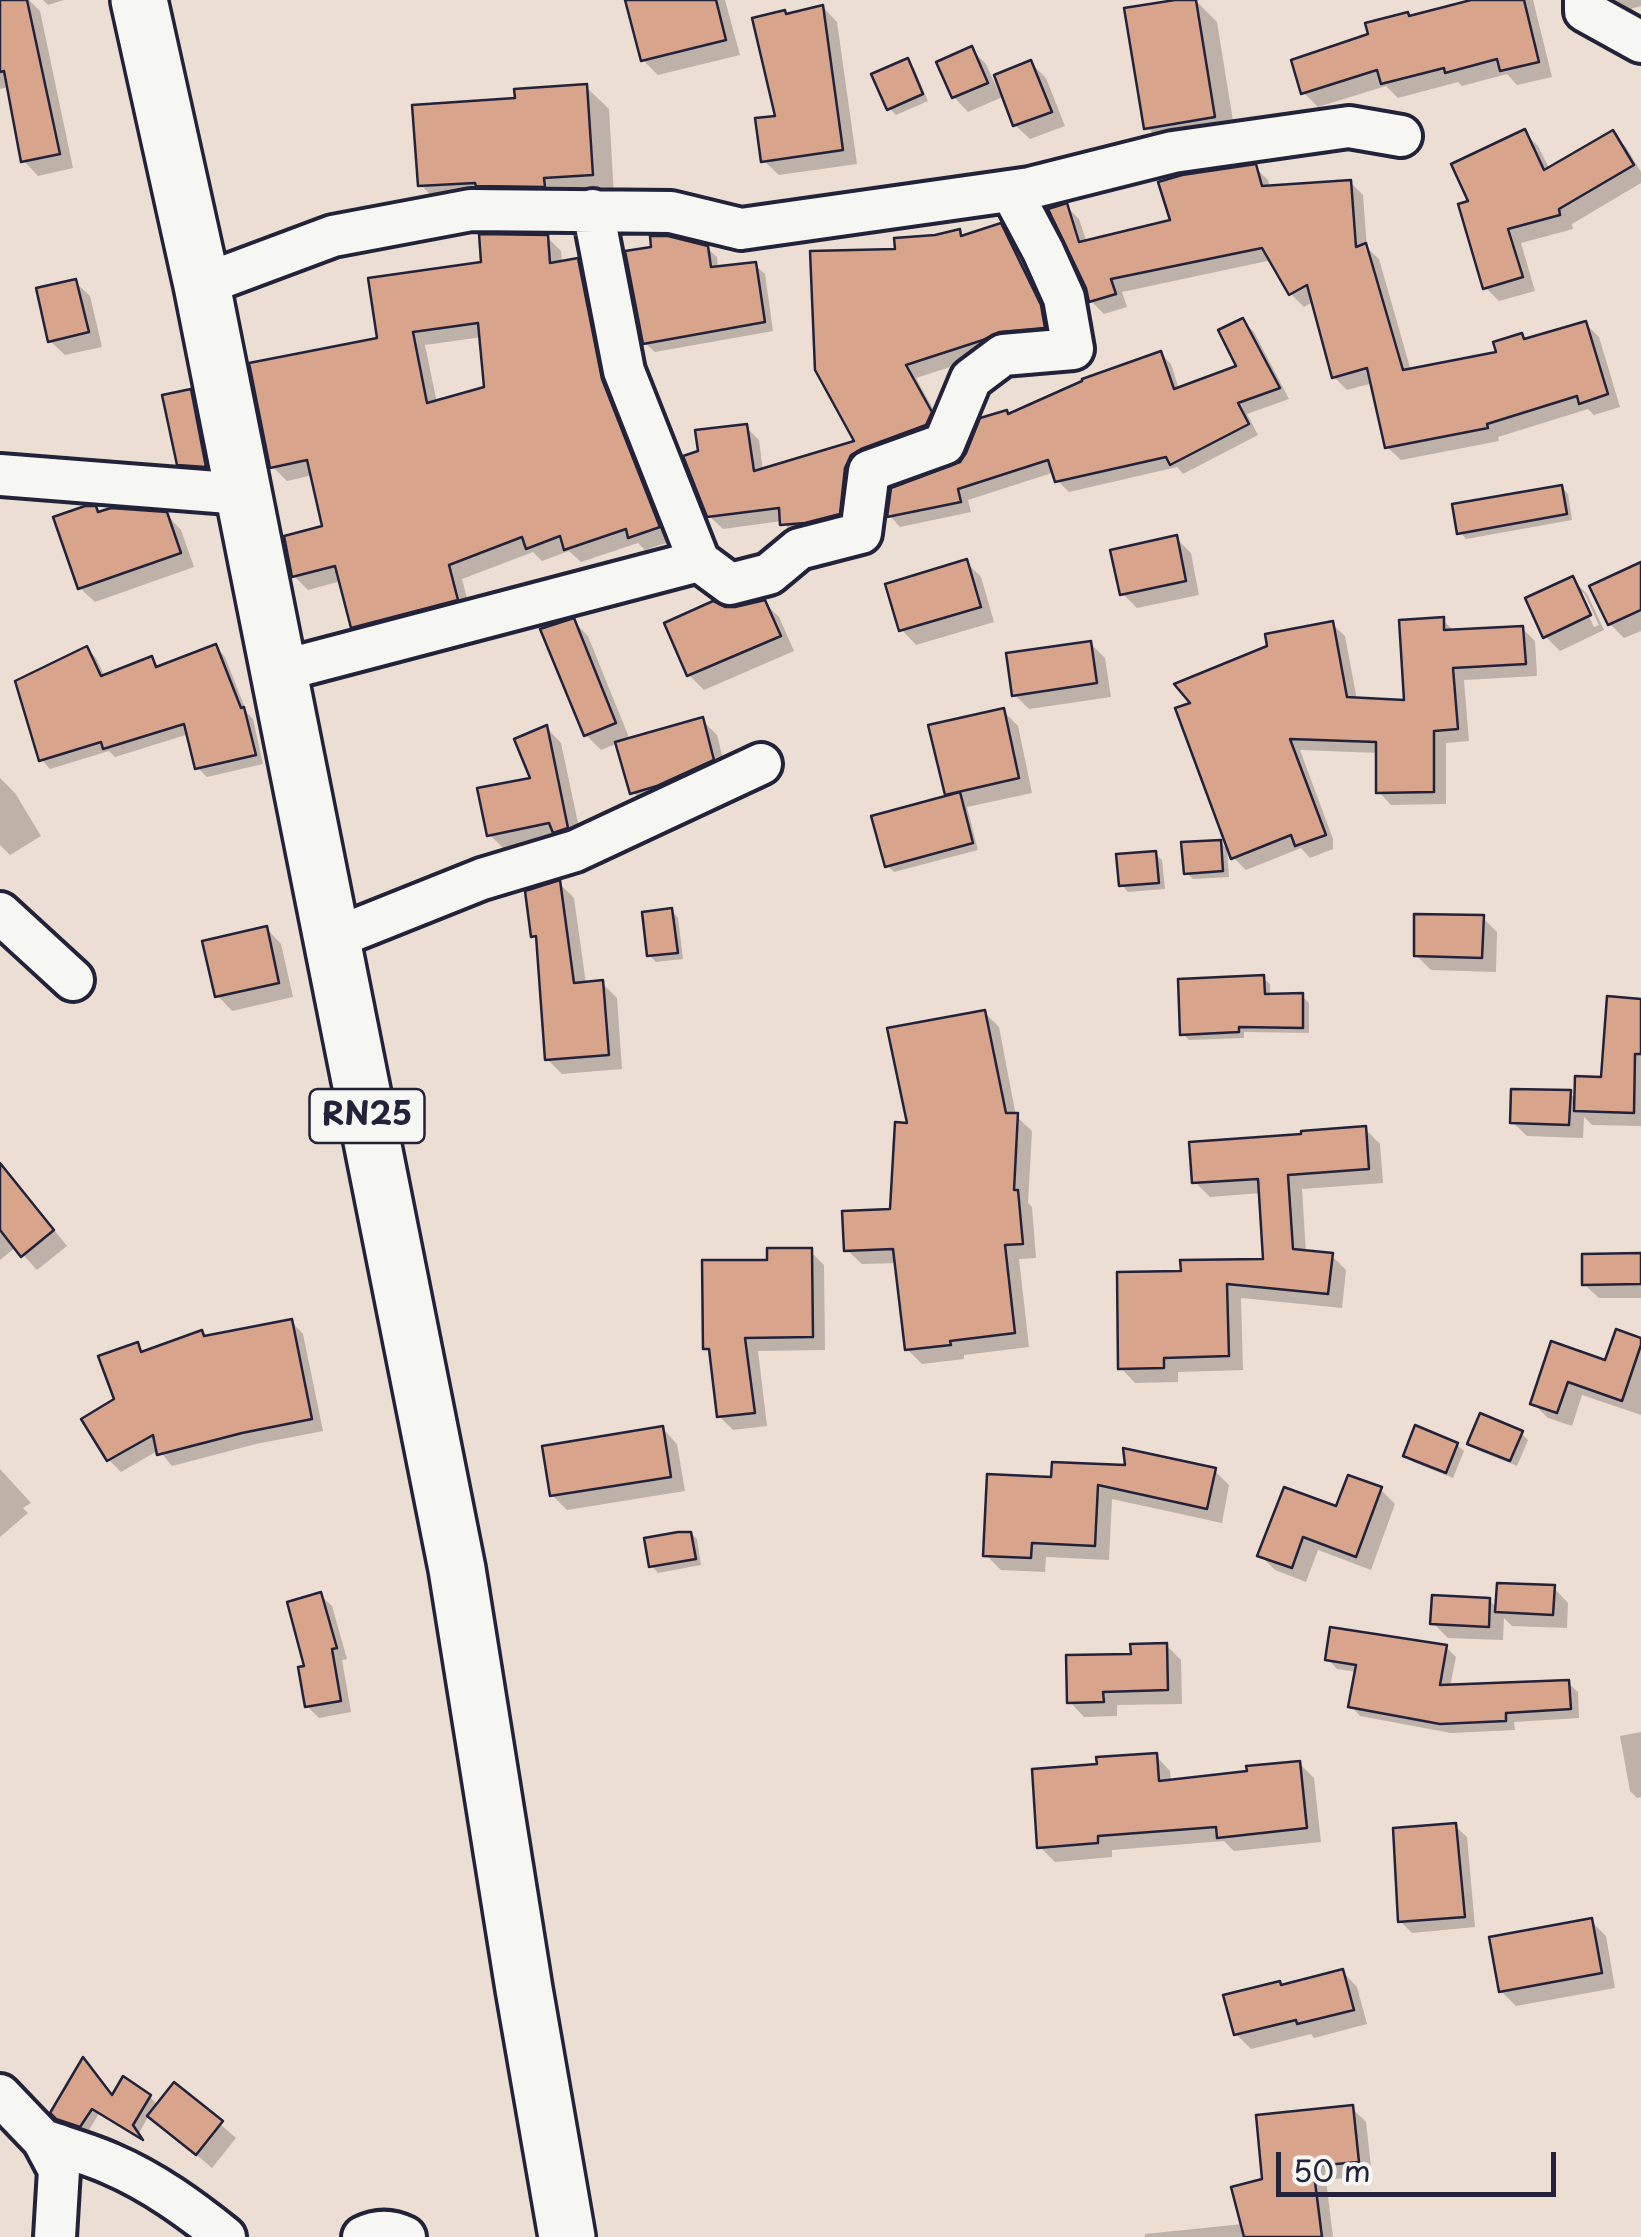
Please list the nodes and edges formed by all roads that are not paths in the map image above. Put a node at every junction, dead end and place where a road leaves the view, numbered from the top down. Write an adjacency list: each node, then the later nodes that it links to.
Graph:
1 (139, 0): 7 (main road, RN25)
2 (1585, 0): 3 (street)
3 (1641, 42)
4 (1401, 136): 5 (street)
5 (1010, 191): 6 (street); 10 (street)
6 (593, 210): 7 (street); 10 (street)
7 (202, 285): 9 (main road, RN25)
8 (0, 476): 9 (street)
9 (242, 494): 11 (main road, RN25)
10 (699, 561): 11 (street)
11 (280, 671): 14 (main road, RN25)
12 (760, 764): 14 (street)
13 (0, 913): 15 (street)
14 (332, 939): 22 (main road, RN25)
15 (73, 980)
16 (0, 2095): 17 (street)
17 (43, 2140): 18 (street); 19 (street)
18 (55, 2237)
19 (225, 2237)
20 (363, 2237): 21 (street)
21 (405, 2237)
22 (566, 2237)

